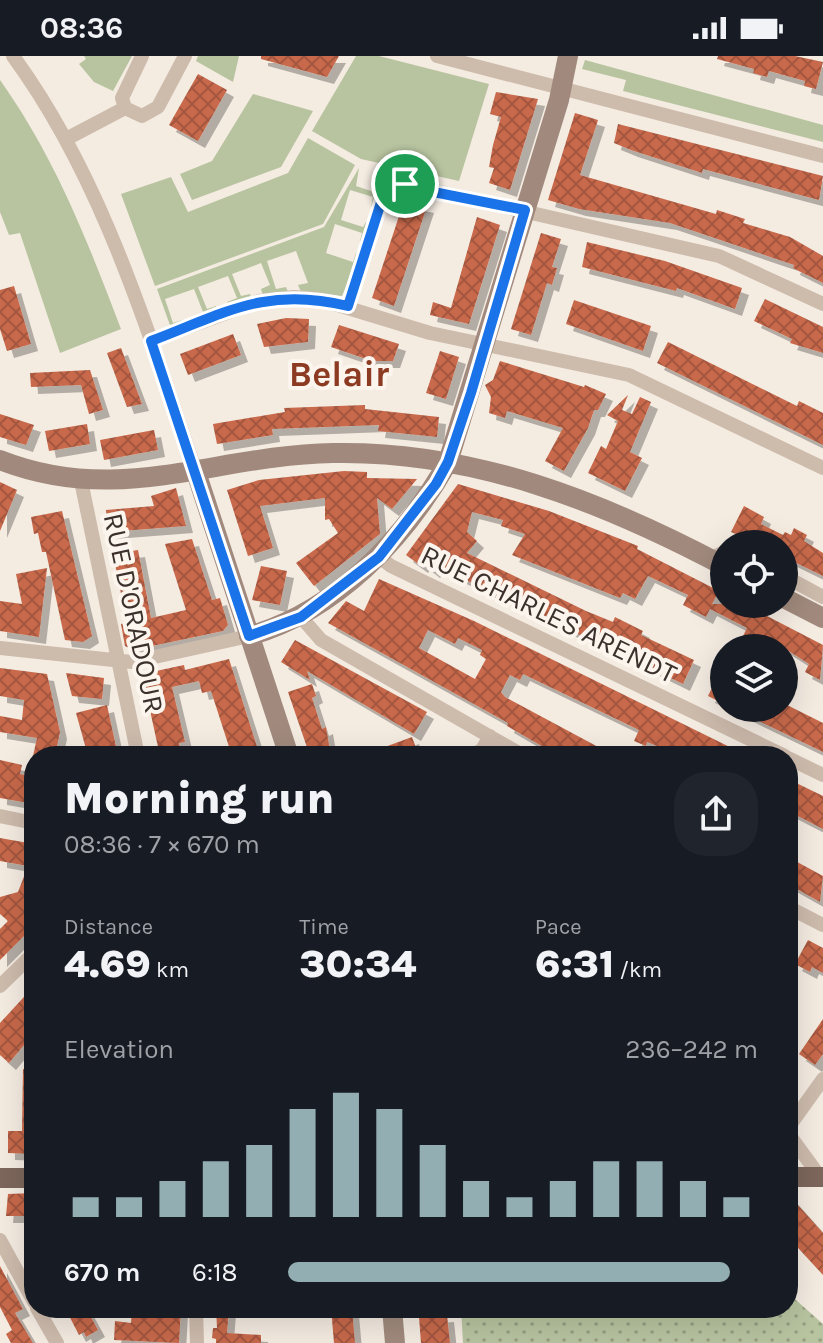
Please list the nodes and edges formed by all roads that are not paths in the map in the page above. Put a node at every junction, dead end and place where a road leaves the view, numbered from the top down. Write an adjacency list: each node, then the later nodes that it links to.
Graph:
1 (13, 56): 8 (street)
2 (142, 56): 7 (street)
3 (185, 56): 7 (street)
4 (437, 56): 6 (street)
5 (568, 56): 6 (street)
6 (561, 88): 9 (street); 10 (street)
7 (125, 108): 8 (street)
8 (68, 138): 13 (street)
9 (823, 156)
10 (525, 210): 11 (street); 12 (street); 14 (street)
11 (823, 304)
12 (348, 306): 13 (street); 14 (street)
13 (151, 341): 18 (street)
14 (487, 342): 16 (street); 17 (street)
15 (0, 460): 19 (street)
16 (448, 462): 18 (street); 20 (street); 21 (street)
17 (823, 468)
18 (195, 469): 19 (street); 26 (street)
19 (81, 481): 28 (street, RUE D'ORADOUR)
20 (710, 555)
21 (379, 557): 25 (street); 34 (street, RUE CHARLES ARENDT)
22 (798, 588): 24 (street)
23 (798, 602): 24 (street)
24 (822, 609)
25 (301, 617): 26 (street); 29 (street)
26 (249, 636): 28 (street); 31 (street)
27 (0, 648): 28 (street)
28 (118, 662): 30 (street, RUE D'ORADOUR)
29 (490, 736): 32 (street); 33 (street)
30 (136, 746)
31 (286, 746)
32 (484, 746)
33 (507, 746)
34 (763, 746)
35 (798, 763): 36 (street, RUE CHARLES ARENDT)
36 (823, 775)
37 (0, 816): 38 (street)
38 (24, 821)
39 (798, 912): 40 (street)
40 (823, 925)
41 (24, 963): 42 (street)
42 (0, 986)
43 (823, 1079): 44 (street)
44 (798, 1115)
45 (798, 1144): 49 (street)
46 (798, 1177): 49 (main road)
47 (0, 1178): 48 (main road)
48 (24, 1178)
49 (822, 1178)
50 (0, 1240): 51 (street)
51 (24, 1284)
52 (43, 1318): 55 (street)
53 (196, 1318): 56 (street)
54 (393, 1318): 57 (street)
55 (57, 1343)
56 (197, 1343)
57 (395, 1343)

